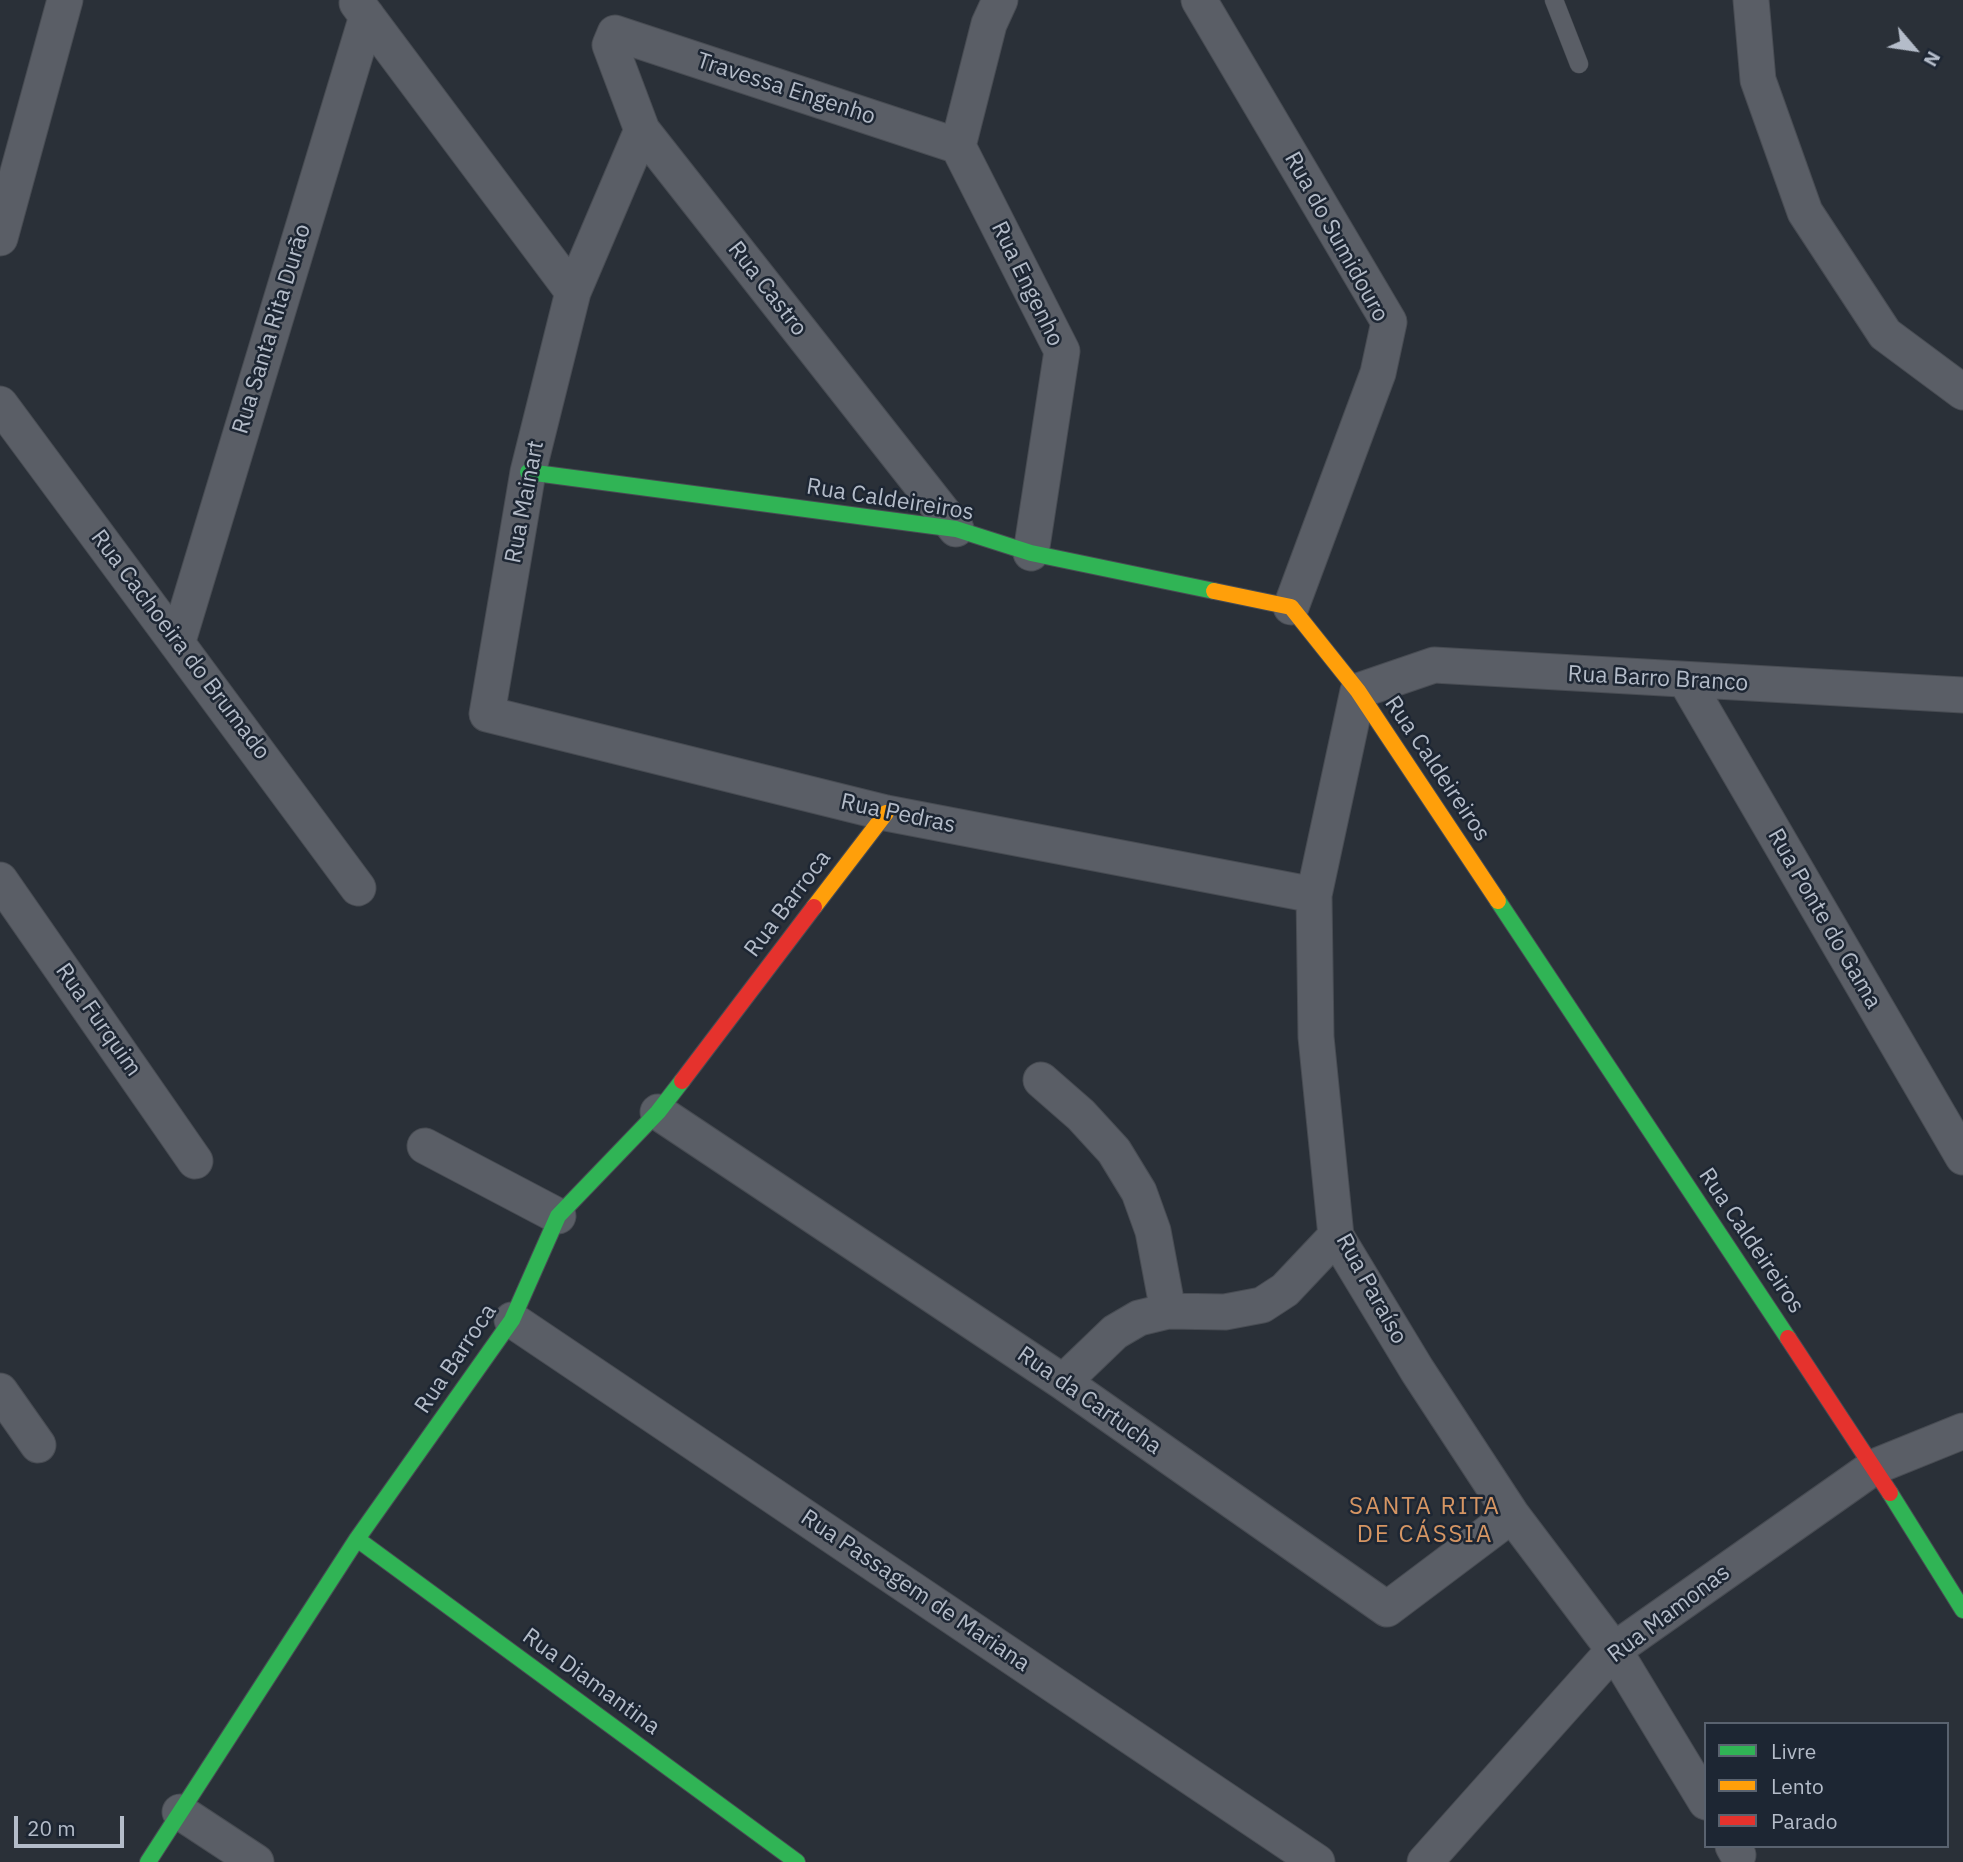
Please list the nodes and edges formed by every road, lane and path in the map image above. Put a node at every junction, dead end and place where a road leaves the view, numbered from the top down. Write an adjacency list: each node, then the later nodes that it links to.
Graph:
1 (65, 0): 11 (street)
2 (1000, 0): 10 (street)
3 (1199, 0): 18 (street, Rua do Sumidouro)
4 (1555, 0): 8 (lane)
5 (1751, 0): 13 (street)
6 (361, 8): 12 (street); 19 (street, Rua Santa Rita Durão)
7 (615, 33): 9 (street, Rua Castro); 10 (street, Travessa Engenho)
8 (1579, 64)
9 (642, 130): 12 (street, Rua Mainart); 16 (street, Rua Castro)
10 (958, 146): 17 (street, Rua Engenho)
11 (0, 238)
12 (573, 292): 15 (street, Rua Mainart)
13 (1963, 392)
14 (0, 404): 19 (street, Rua Cachoeira do Brumado)
15 (528, 472): 16 (street, Rua Caldeireiros); 23 (street, Rua Mainart)
16 (956, 530): 17 (street, Rua Caldeireiros)
17 (1031, 553): 18 (street, Rua Caldeireiros)
18 (1291, 607): 21 (street, Rua Caldeireiros)
19 (178, 641): 26 (street, Rua Cachoeira do Brumado)
20 (1686, 681): 21 (street, Rua Barro Branco); 22 (street, Rua Barro Branco); 31 (street, Rua Ponte do Gama)
21 (1358, 691): 27 (street, Rua Paraíso); 41 (street, Rua Caldeireiros)
22 (1963, 695)
23 (487, 714): 24 (street, Rua Pedras)
24 (886, 813): 27 (street, Rua Pedras); 29 (street, Rua Barroca)
25 (0, 880): 32 (street, Rua Furquim)
26 (358, 888)
27 (1314, 895): 34 (street, Rua Paraíso)
28 (1041, 1080): 35 (street)
29 (658, 1111): 33 (street, Rua Barroca); 37 (street, Rua da Cartucha)
30 (425, 1146): 33 (street)
31 (1963, 1157)
32 (195, 1161)
33 (558, 1216): 36 (street, Rua Barroca)
34 (1336, 1236): 35 (street); 42 (street, Rua Paraíso)
35 (1168, 1311): 37 (street)
36 (513, 1320): 43 (street, Rua Barroca); 51 (street, Rua Passagem de Mariana)
37 (1063, 1382): 42 (street, Rua da Cartucha)
38 (0, 1391): 40 (street)
39 (1963, 1431): 41 (street, Rua Mamonas)
40 (38, 1445)
41 (1874, 1467): 44 (street, Rua Caldeireiros); 45 (street, Rua Mamonas)
42 (1512, 1515): 45 (street, Rua Paraíso)
43 (357, 1539): 47 (street, Rua Barroca); 50 (street, Rua Diamantina)
44 (1963, 1610)
45 (1614, 1650): 46 (street, Rua Paraíso); 52 (street, Rua Mamonas)
46 (1704, 1799)
47 (180, 1812): 48 (street, Rua Barroca); 49 (street)
48 (149, 1862)
49 (256, 1862)
50 (797, 1862)
51 (1317, 1862)
52 (1425, 1862)

